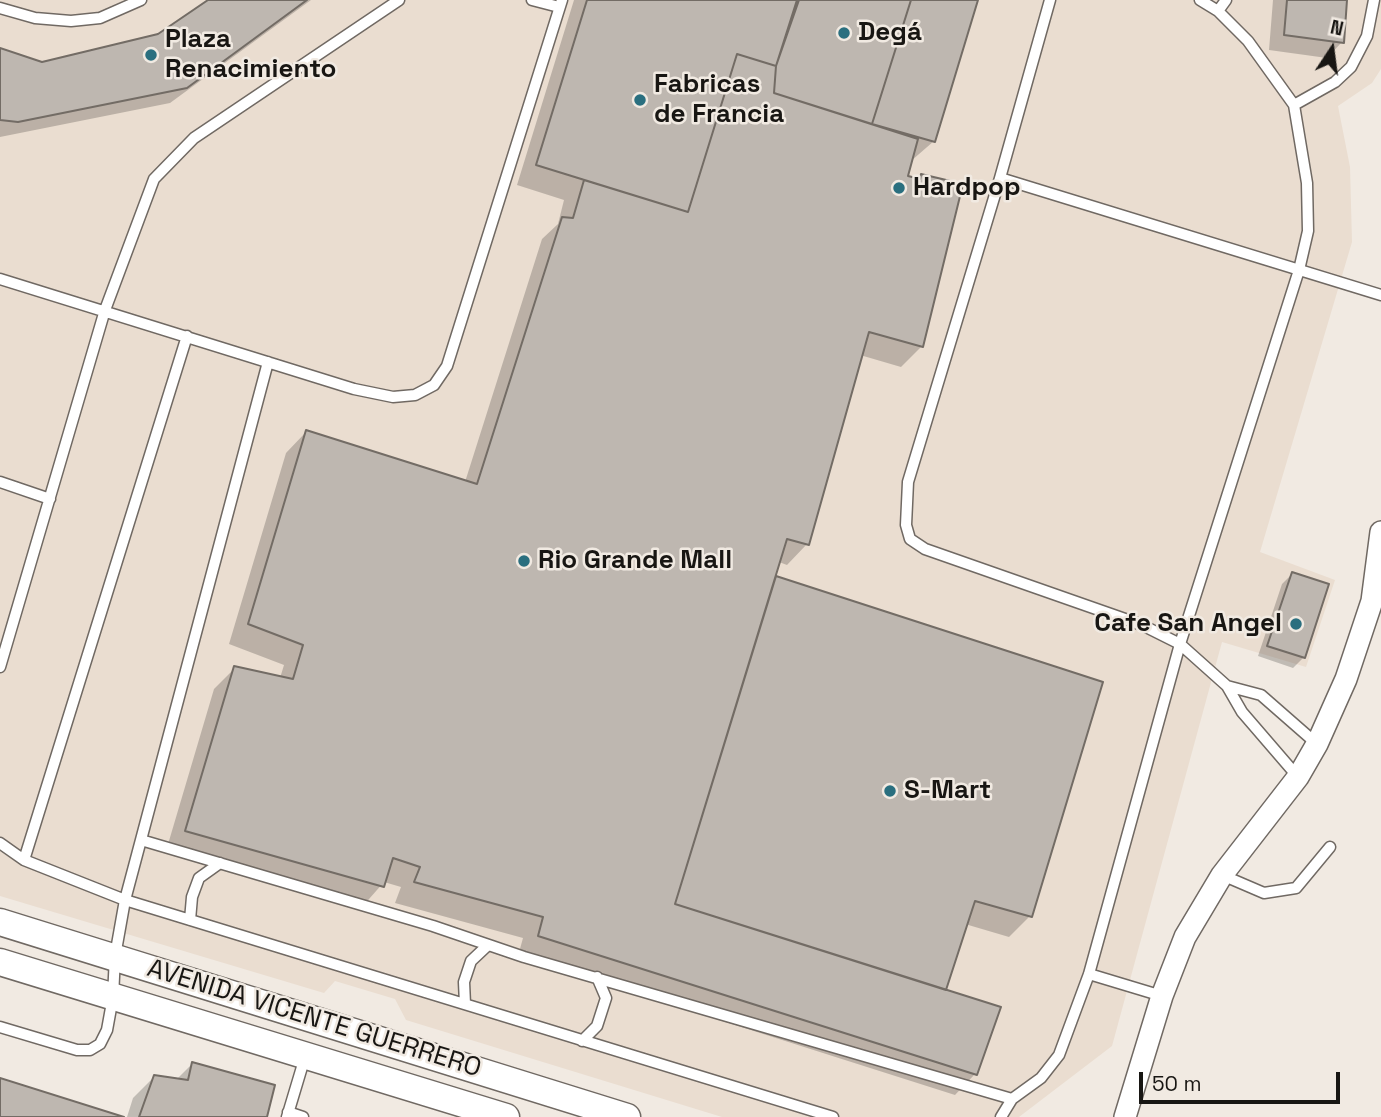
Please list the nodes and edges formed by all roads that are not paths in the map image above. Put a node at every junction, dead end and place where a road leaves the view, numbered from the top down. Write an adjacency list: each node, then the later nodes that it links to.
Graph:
1 (141, 0): 9 (lane)
2 (400, 0): 16 (lane)
3 (532, 0): 8 (lane)
4 (1050, 0): 12 (lane)
5 (1200, 0): 10 (lane)
6 (1226, 0): 10 (lane)
7 (1374, 0): 11 (lane)
8 (560, 3): 18 (lane)
9 (0, 8)
10 (1218, 11): 11 (lane)
11 (1294, 105): 13 (lane)
12 (1000, 178): 13 (lane); 22 (lane)
13 (1299, 270): 15 (lane); 22 (lane)
14 (0, 279): 16 (lane)
15 (1381, 295)
16 (105, 310): 17 (lane); 20 (lane)
17 (187, 336): 18 (lane); 30 (lane)
18 (268, 362): 27 (lane)
19 (0, 482): 20 (lane)
20 (50, 499): 23 (lane)
21 (1381, 532): 25 (street)
22 (1180, 644): 24 (lane); 39 (lane)
23 (0, 667)
24 (1227, 686): 25 (lane); 26 (lane)
25 (1317, 744): 26 (street)
26 (1298, 777): 32 (street)
27 (141, 840): 31 (lane); 33 (lane)
28 (0, 843): 30 (lane)
29 (1330, 847): 32 (lane)
30 (24, 860): 33 (lane)
31 (220, 863): 34 (lane); 36 (lane)
32 (1222, 875): 41 (street)
33 (125, 900): 34 (lane); 37 (lane)
34 (190, 920): 43 (lane)
35 (0, 922): 37 (street, AVENIDA VICENTE GUERRERO)
36 (488, 945): 40 (lane); 43 (lane)
37 (114, 956): 42 (lane); 48 (street, AVENIDA VICENTE GUERRERO)
38 (0, 962): 42 (street, AVENIDA VICENTE GUERRERO)
39 (1089, 974): 41 (lane); 47 (lane)
40 (597, 977): 45 (lane); 47 (lane)
41 (1162, 996): 55 (street)
42 (113, 997): 44 (lane); 46 (street, AVENIDA VICENTE GUERRERO)
43 (465, 1004): 45 (lane)
44 (0, 1027)
45 (582, 1041): 53 (lane)
46 (306, 1054): 49 (lane); 51 (street, AVENIDA VICENTE GUERRERO)
47 (1012, 1099): 54 (lane)
48 (583, 1110): 52 (street, AVENIDA VICENTE GUERRERO)
49 (287, 1115): 50 (lane)
50 (303, 1117)
51 (506, 1117)
52 (627, 1117)
53 (833, 1117)
54 (1001, 1117)
55 (1125, 1117)

